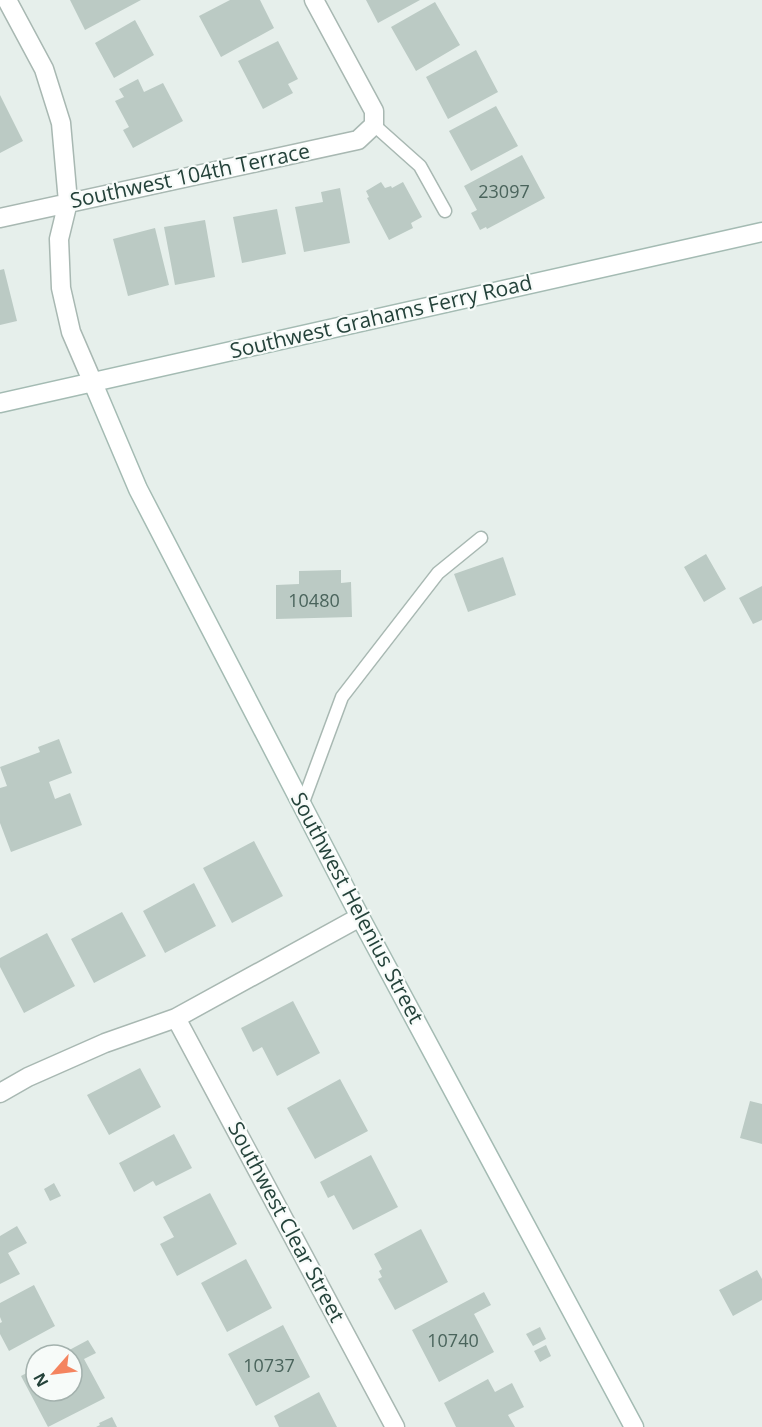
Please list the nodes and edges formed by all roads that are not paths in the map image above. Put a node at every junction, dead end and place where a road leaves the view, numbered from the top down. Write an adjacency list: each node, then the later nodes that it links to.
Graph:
1 (7, 0): 4 (street, Southwest Helenius Street)
2 (314, 0): 3 (street)
3 (374, 125): 4 (street, Southwest 104th Terrace); 5 (lane)
4 (68, 202): 6 (street, Southwest 104th Terrace); 8 (street, Southwest Helenius Street)
5 (445, 211)
6 (0, 218)
7 (762, 232): 8 (street, Southwest Grahams Ferry Road)
8 (93, 383): 9 (street, Southwest Grahams Ferry Road); 11 (street, Southwest Helenius Street)
9 (0, 404)
10 (481, 538): 11 (lane)
11 (302, 805): 12 (street, Southwest Helenius Street)
12 (360, 917): 13 (street); 16 (street, Southwest Helenius Street)
13 (176, 1018): 14 (street); 15 (street, Southwest Clear Street)
14 (0, 1092)
15 (395, 1427)
16 (634, 1427)

